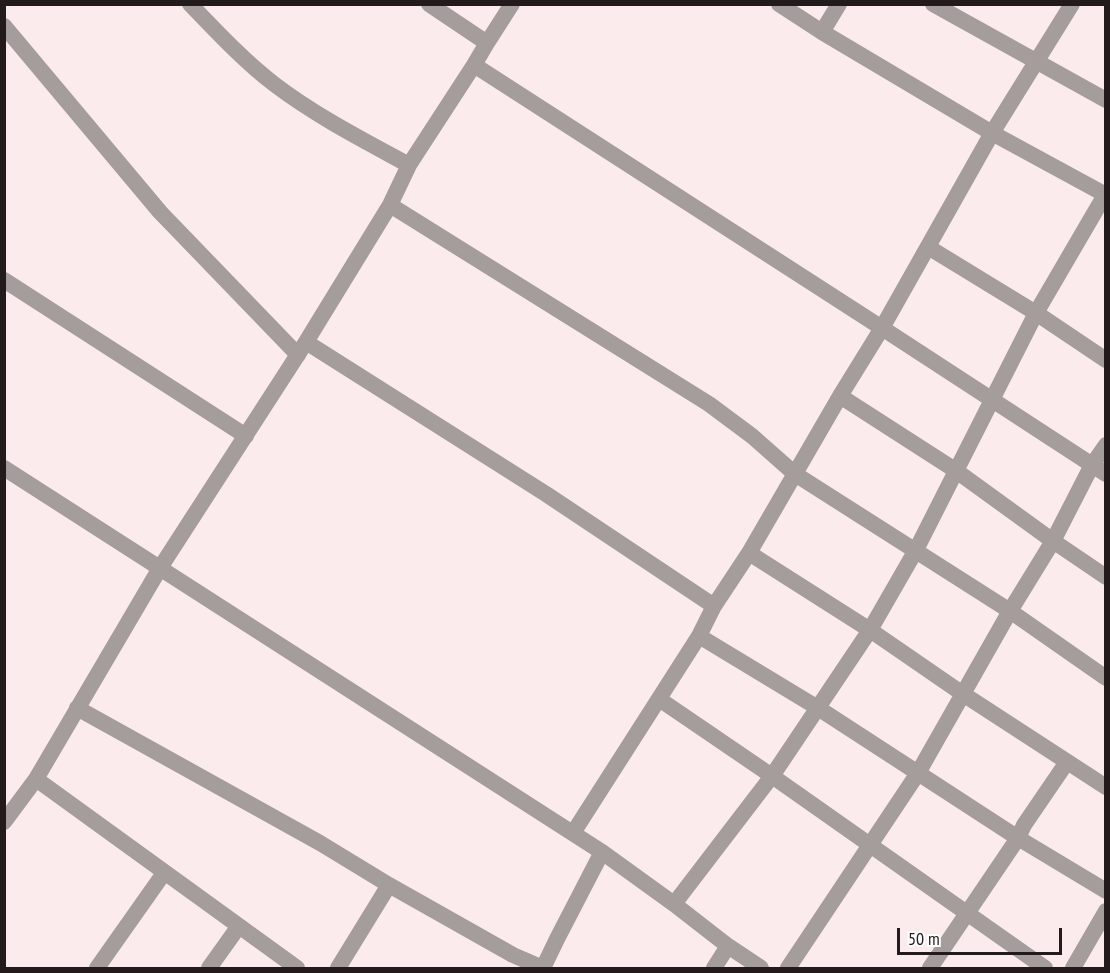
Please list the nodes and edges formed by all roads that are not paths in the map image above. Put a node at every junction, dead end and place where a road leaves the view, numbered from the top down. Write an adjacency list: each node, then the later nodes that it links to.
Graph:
1 (190, 4): 15 (street)
2 (429, 4): 10 (street)
3 (512, 4): 10 (street)
4 (779, 4): 9 (street)
5 (839, 4): 9 (street)
6 (933, 4): 11 (street)
7 (1072, 4): 11 (street)
8 (4, 26): 22 (street)
9 (822, 32): 14 (street)
10 (487, 43): 12 (street)
11 (1037, 61): 13 (street); 14 (street)
12 (474, 66): 15 (street); 21 (street)
13 (1106, 100)
14 (992, 133): 16 (street); 18 (street)
15 (409, 165): 17 (street)
16 (1105, 194): 20 (street)
17 (390, 205): 22 (street); 31 (street)
18 (928, 247): 20 (street); 21 (street)
19 (4, 280): 26 (street)
20 (1036, 313): 23 (street); 25 (street)
21 (882, 328): 24 (street); 25 (street)
22 (302, 349): 26 (street); 37 (street)
23 (1106, 360)
24 (840, 396): 29 (street); 31 (street)
25 (992, 400): 29 (street); 30 (street)
26 (246, 436): 35 (street)
27 (1106, 445): 30 (street)
28 (4, 468): 35 (street)
29 (955, 470): 32 (street); 33 (street)
30 (1099, 470): 32 (street)
31 (795, 474): 33 (street); 34 (street)
32 (1053, 541): 36 (street); 38 (street)
33 (916, 550): 38 (street); 39 (street)
34 (749, 553): 37 (street); 39 (street)
35 (160, 568): 44 (street); 52 (street)
36 (1106, 576)
37 (714, 606): 40 (street)
38 (1010, 611): 41 (street); 42 (street)
39 (870, 630): 42 (street); 45 (street)
40 (699, 636): 43 (street); 45 (street)
41 (1106, 678)
42 (963, 694): 46 (street); 47 (street)
43 (659, 699): 48 (street); 52 (street)
44 (77, 708): 49 (street); 57 (street)
45 (818, 708): 47 (street); 48 (street)
46 (1067, 762): 50 (street); 53 (street)
47 (918, 773): 53 (street); 54 (street)
48 (772, 776): 54 (street); 59 (street)
49 (36, 779): 51 (street); 56 (street)
50 (1106, 787)
51 (4, 822)
52 (573, 833): 55 (street)
53 (1018, 838): 58 (street); 61 (street)
54 (869, 845): 61 (street); 71 (street)
55 (602, 852): 59 (street); 64 (street)
56 (164, 873): 62 (street); 65 (street)
57 (389, 885): 64 (street); 68 (street)
58 (1106, 891)
59 (674, 904): 63 (street)
60 (1106, 911): 74 (street)
61 (967, 914): 72 (street); 73 (street)
62 (239, 926): 66 (street); 67 (street)
63 (728, 946): 69 (street); 70 (street)
64 (543, 968)
65 (97, 969)
66 (209, 969)
67 (297, 969)
68 (338, 969)
69 (714, 969)
70 (762, 969)
71 (788, 969)
72 (930, 969)
73 (1045, 969)
74 (1073, 969)

